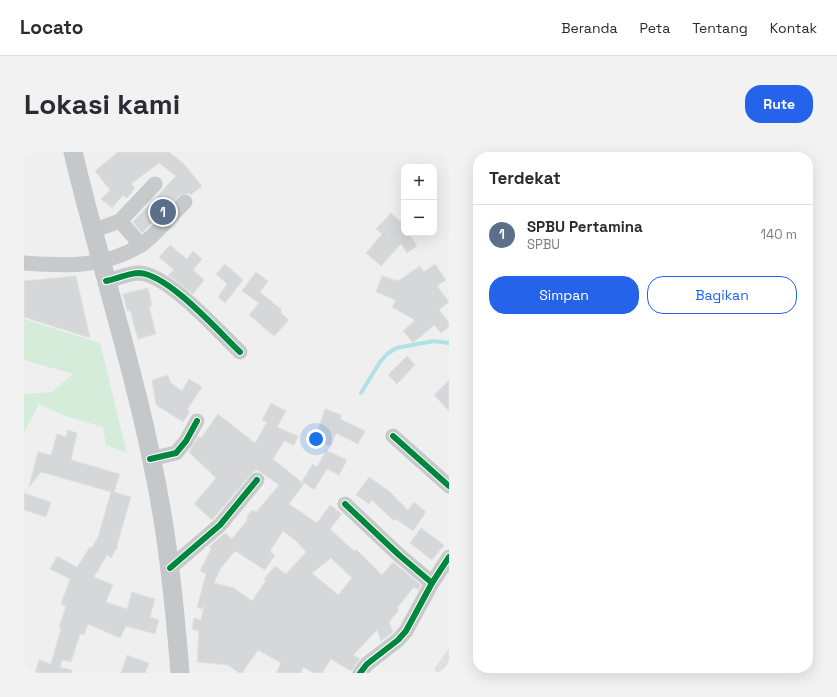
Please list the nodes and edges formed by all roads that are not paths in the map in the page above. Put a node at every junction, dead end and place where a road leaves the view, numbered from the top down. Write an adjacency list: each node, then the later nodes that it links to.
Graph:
1 (73, 152): 5 (main road)
2 (155, 184): 4 (street)
3 (185, 202): 6 (street)
4 (120, 221): 5 (street); 6 (street)
5 (92, 231): 7 (main road)
6 (141, 245): 7 (street)
7 (100, 262): 8 (street); 9 (main road)
8 (24, 263)
9 (106, 281): 10 (street); 13 (main road)
10 (240, 352)
11 (197, 421): 13 (street)
12 (393, 436): 15 (street)
13 (150, 459): 18 (main road)
14 (257, 480): 18 (street)
15 (449, 486)
16 (345, 504): 19 (street)
17 (449, 557): 19 (street)
18 (170, 568): 20 (main road)
19 (432, 583): 21 (street)
20 (180, 673)
21 (360, 673)

